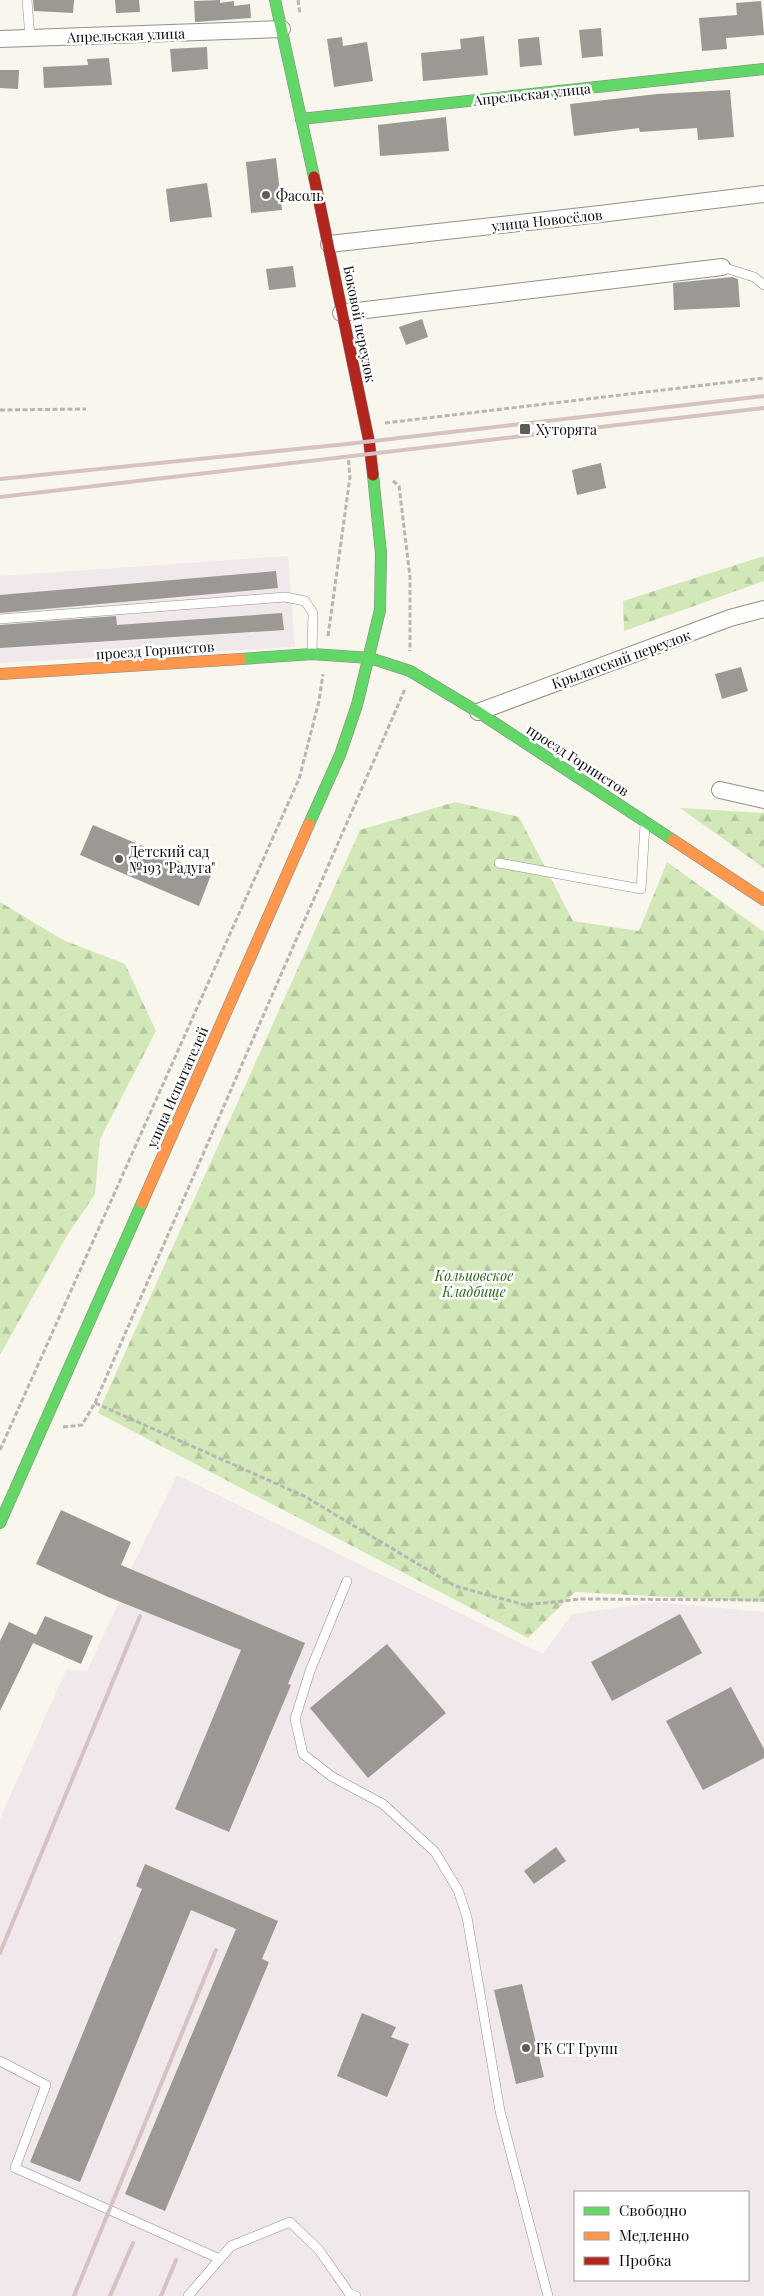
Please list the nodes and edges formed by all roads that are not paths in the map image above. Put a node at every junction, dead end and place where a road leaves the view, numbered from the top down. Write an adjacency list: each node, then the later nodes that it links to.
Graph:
1 (27, 0): 4 (lane)
2 (275, 0): 3 (main road, Боковой переулок)
3 (282, 29): 4 (street, Апрельская улица); 7 (main road, Боковой переулок)
4 (30, 38): 5 (street, Апрельская улица)
5 (0, 39)
6 (764, 69): 7 (main road, Апрельская улица)
7 (301, 119): 9 (main road, Боковой переулок)
8 (764, 194): 9 (street, улица Новосёлов)
9 (329, 244): 12 (main road, Боковой переулок)
10 (722, 267): 11 (lane); 12 (street)
11 (764, 285)
12 (341, 313): 16 (main road, Боковой переулок)
13 (764, 608): 18 (street, Крылатский переулок)
14 (0, 619): 15 (lane)
15 (312, 654): 16 (main road, проезд Горнистов); 17 (main road, проезд Горнистов)
16 (370, 658): 18 (main road, проезд Горнистов); 24 (main road, улица Испытателей)
17 (0, 674)
18 (478, 712): 21 (main road, проезд Горнистов)
19 (720, 790): 20 (street)
20 (764, 800)
21 (645, 822): 22 (lane); 23 (main road, проезд Горнистов)
22 (499, 863)
23 (764, 900)
24 (0, 1523)
25 (347, 1581): 30 (lane)
26 (0, 2061): 27 (lane)
27 (220, 2259): 28 (lane); 29 (lane)
28 (188, 2296)
29 (356, 2296)
30 (548, 2296)

